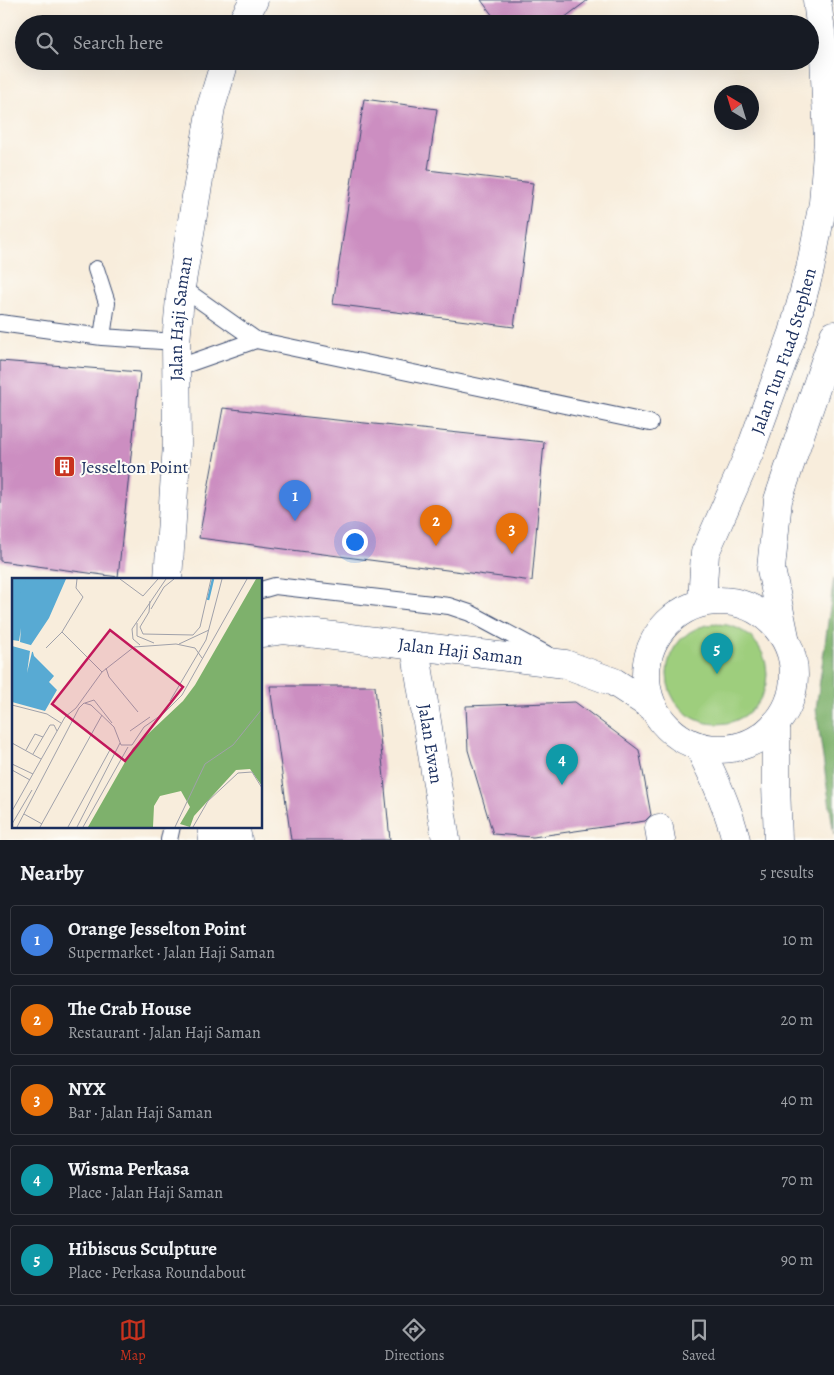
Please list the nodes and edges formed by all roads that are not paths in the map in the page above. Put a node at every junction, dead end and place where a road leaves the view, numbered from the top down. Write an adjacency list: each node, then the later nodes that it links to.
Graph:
1 (254, 0): 3 (main road)
2 (818, 0): 15 (main road, Jalan Tun Fuad Stephen)
3 (246, 15)
4 (222, 70): 6 (main road, Jalan Haji Saman)
5 (96, 269): 9 (lane)
6 (181, 287): 10 (lane); 11 (main road, Jalan Haji Saman)
7 (0, 323): 9 (lane)
8 (834, 335): 17 (main road)
9 (102, 337): 11 (lane)
10 (256, 340): 11 (lane); 12 (lane)
11 (176, 355): 13 (main road, Jalan Haji Saman)
12 (650, 423)
13 (168, 578)
14 (262, 590): 19 (lane)
15 (702, 602): 17 (main road); 20 (main road)
16 (262, 633): 18 (main road, Jalan Haji Saman)
17 (786, 639): 21 (main road)
18 (415, 647): 19 (main road, Jalan Haji Saman); 23 (main road, Jalan Ewan)
19 (565, 664): 20 (main road, Jalan Haji Saman)
20 (651, 706): 22 (main road)
21 (776, 723): 22 (main road); 25 (main road)
22 (698, 746): 24 (main road)
23 (446, 840)
24 (736, 840)
25 (778, 840)

